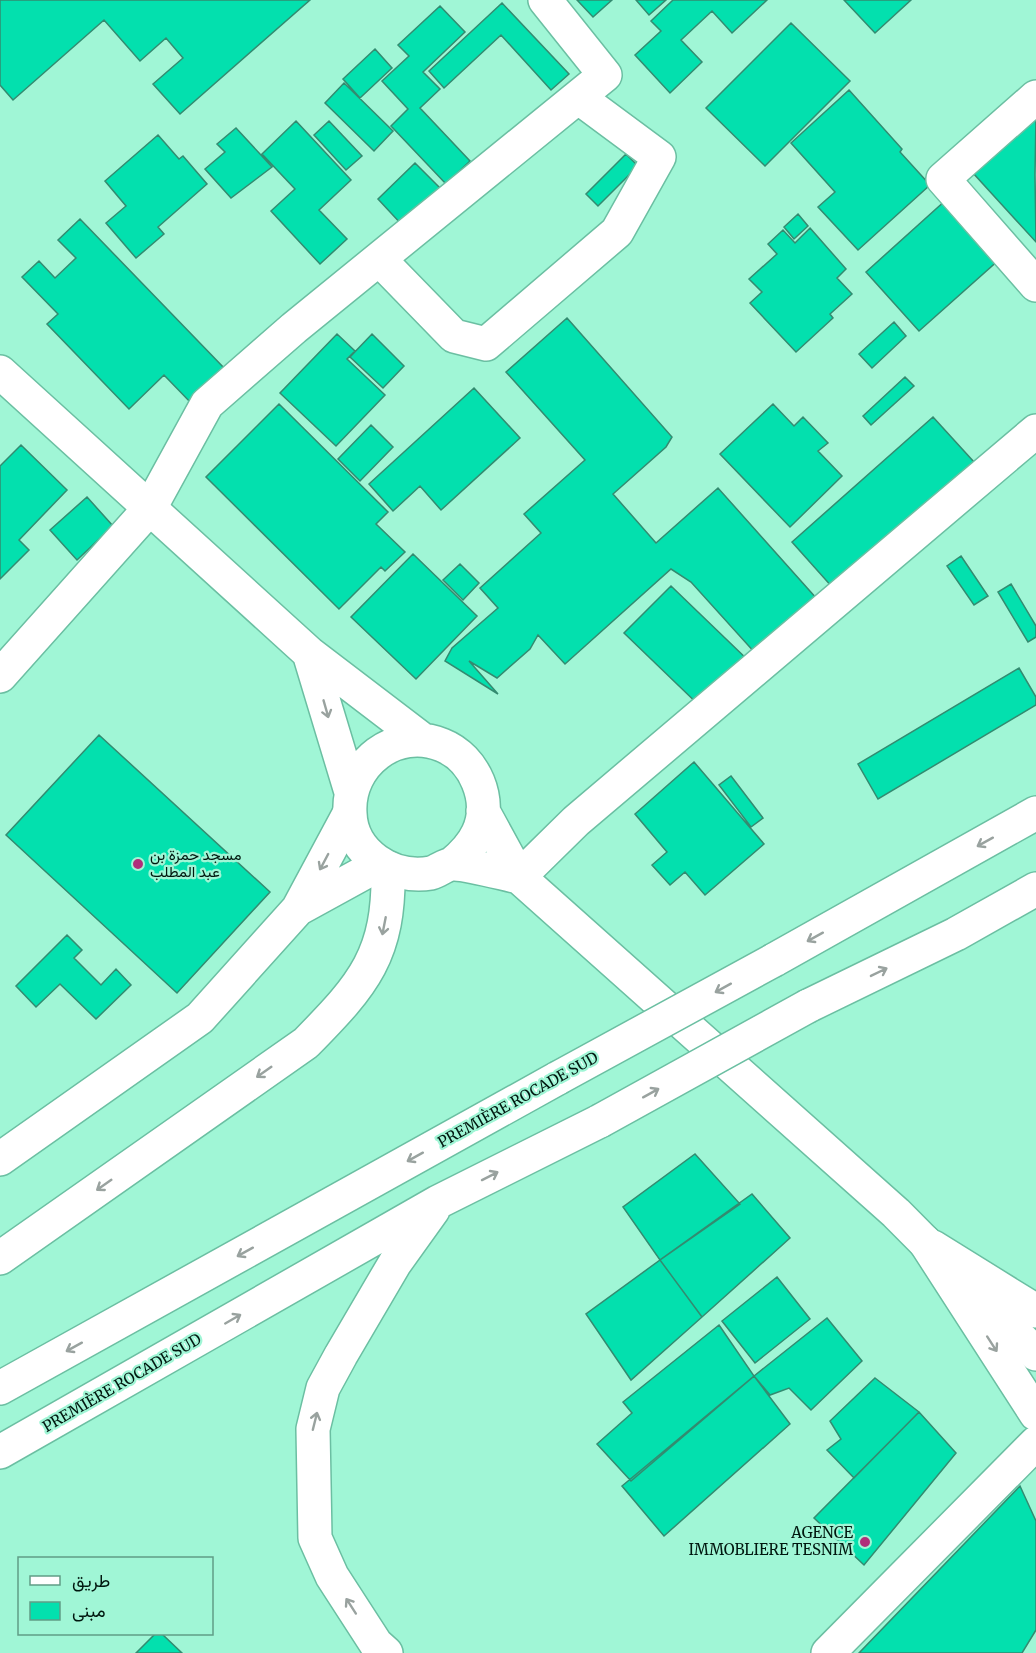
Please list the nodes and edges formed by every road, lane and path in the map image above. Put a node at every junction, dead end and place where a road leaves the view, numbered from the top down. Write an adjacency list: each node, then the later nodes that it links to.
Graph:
1 (545, 0): 2 (main road)
2 (578, 97): 4 (main road); 4 (main road)
3 (1036, 97): 5 (main road)
4 (379, 259): 8 (main road)
5 (1036, 285)
6 (0, 372): 8 (main road)
7 (1036, 431): 17 (main road)
8 (150, 508): 9 (main road); 10 (main road)
9 (309, 653): 11 (main road); 12 (main road, one-way to 12)
10 (0, 676)
11 (423, 740): 12 (main road); 13 (main road)
12 (350, 803): 16 (main road); 20 (main road, one-way to 20)
13 (483, 811): 15 (main road); 17 (main road)
14 (1036, 813): 28 (main road, PREMIÈRE ROCADE SUD, one-way to 28, bridge)
15 (452, 864): 16 (main road); 17 (main road)
16 (384, 866): 20 (main road); 25 (main road, one-way to 25)
17 (519, 877): 24 (main road)
18 (1036, 888): 21 (main road, PREMIÈRE ROCADE SUD)
19 (1036, 895): 21 (main road)
20 (298, 909): 22 (main road)
21 (956, 934): 23 (main road, PREMIÈRE ROCADE SUD, one-way to 21, bridge)
22 (0, 1159)
23 (438, 1202): 31 (main road, PREMIÈRE ROCADE SUD, one-way to 23); 32 (main road, one-way to 23)
24 (925, 1242): 26 (main road); 27 (main road); 29 (main road, one-way to 29)
25 (0, 1258)
26 (1036, 1311)
27 (1036, 1354)
28 (0, 1388)
29 (1036, 1414)
30 (1036, 1443): 33 (main road)
31 (0, 1452)
32 (386, 1653)
33 (828, 1653)

